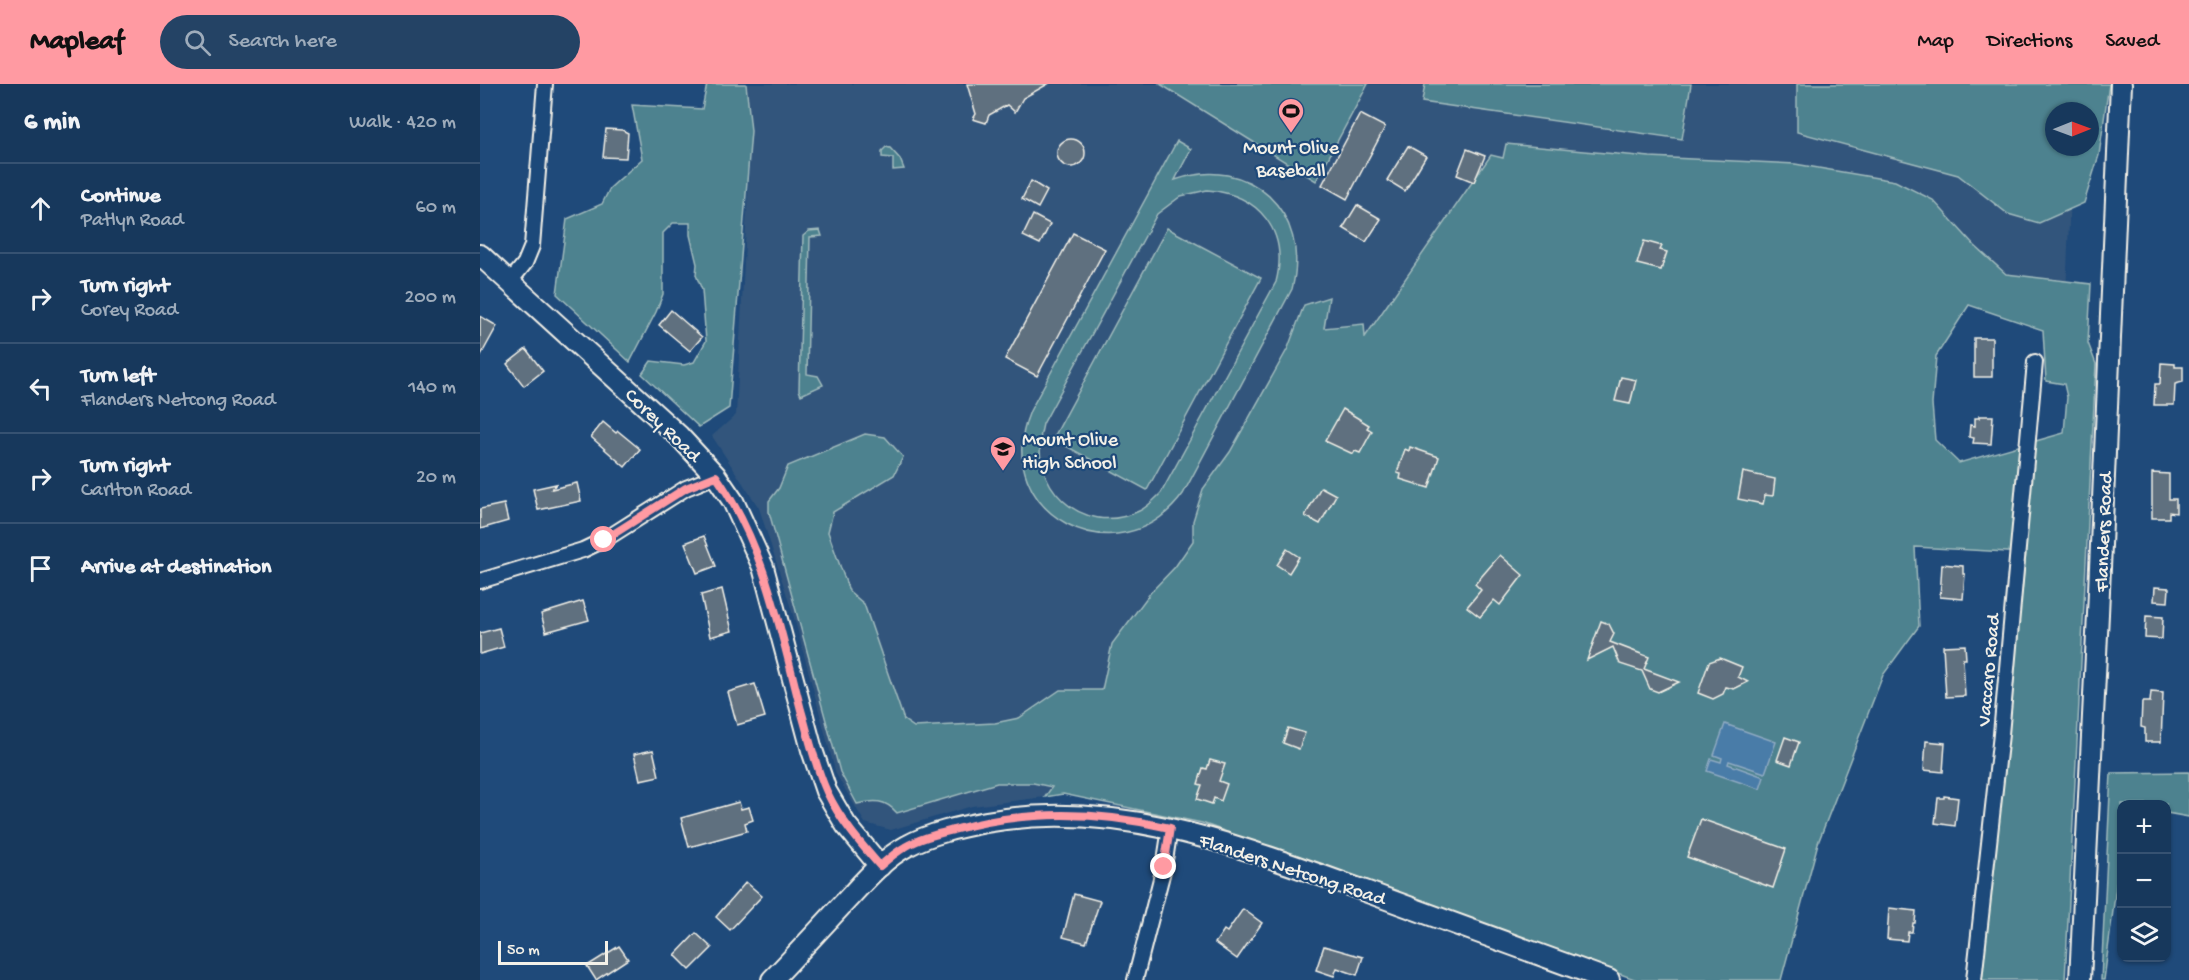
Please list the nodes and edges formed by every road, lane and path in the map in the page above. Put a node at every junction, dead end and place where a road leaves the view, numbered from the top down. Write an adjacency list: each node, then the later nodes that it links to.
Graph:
1 (545, 84): 4 (street)
2 (2121, 84): 14 (main road, Flanders Road)
3 (480, 255): 4 (main road, Corey Road)
4 (509, 283): 6 (main road, Corey Road)
5 (2035, 362): 13 (street, Vaccaro Road)
6 (716, 476): 7 (street); 9 (main road, Corey Road)
7 (480, 581)
8 (1170, 828): 9 (main road, Flanders Netcong Road); 11 (street); 12 (main road, Flanders Netcong Road)
9 (880, 866): 10 (main road, Flanders Netcong Road)
10 (772, 980)
11 (1135, 980)
12 (1609, 980)
13 (1974, 980)
14 (2080, 980)

